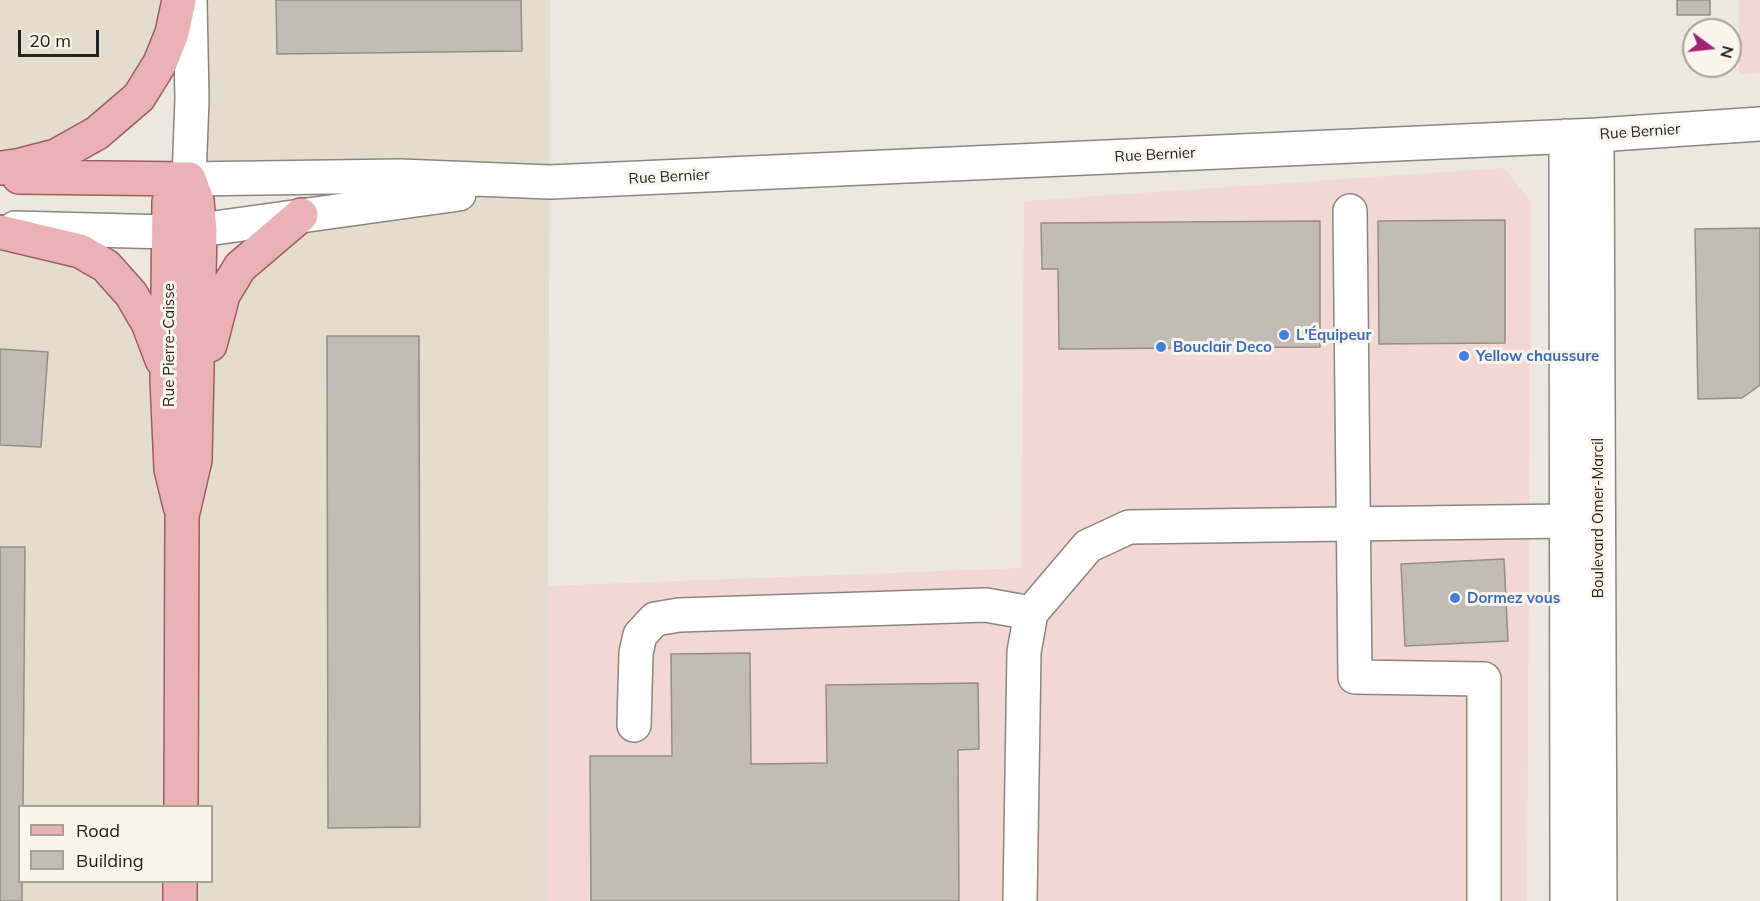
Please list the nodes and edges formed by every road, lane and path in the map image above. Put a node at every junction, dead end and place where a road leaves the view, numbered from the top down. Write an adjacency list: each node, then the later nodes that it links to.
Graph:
1 (179, 0): 5 (main road)
2 (190, 0): 7 (street)
3 (1760, 124): 4 (street, Rue Bernier)
4 (1582, 135): 8 (street, Rue Bernier); 17 (street, Boulevard Omer-Marcil); 21 (street, Boulevard Omer-Marcil)
5 (0, 168)
6 (0, 177): 7 (main road)
7 (189, 180): 8 (street, Rue Bernier); 12 (main road, Rue Pierre-Caisse)
8 (550, 182): 10 (street, Rue Bernier)
9 (1350, 212): 18 (street)
10 (301, 215): 12 (street, Rue Bernier); 15 (main road)
11 (0, 227): 12 (street, Rue Bernier)
12 (184, 231): 14 (main road, Rue Pierre-Caisse); 15 (main road, Rue Pierre-Caisse)
13 (0, 232): 14 (main road)
14 (167, 380): 16 (main road, Rue Pierre-Caisse)
15 (195, 405): 16 (main road, Rue Pierre-Caisse)
16 (182, 516): 23 (main road, Rue Pierre-Caisse)
17 (1566, 521): 18 (street); 20 (street, Boulevard Omer-Marcil)
18 (1354, 525): 19 (street); 27 (street)
19 (1031, 613): 22 (street); 26 (street)
20 (1567, 617): 21 (street); 28 (street, Boulevard Omer-Marcil)
21 (1599, 617): 29 (street, Boulevard Omer-Marcil)
22 (634, 725)
23 (181, 805)
24 (180, 883): 25 (main road)
25 (180, 901)
26 (1020, 901)
27 (1484, 901)
28 (1567, 901)
29 (1600, 901)

